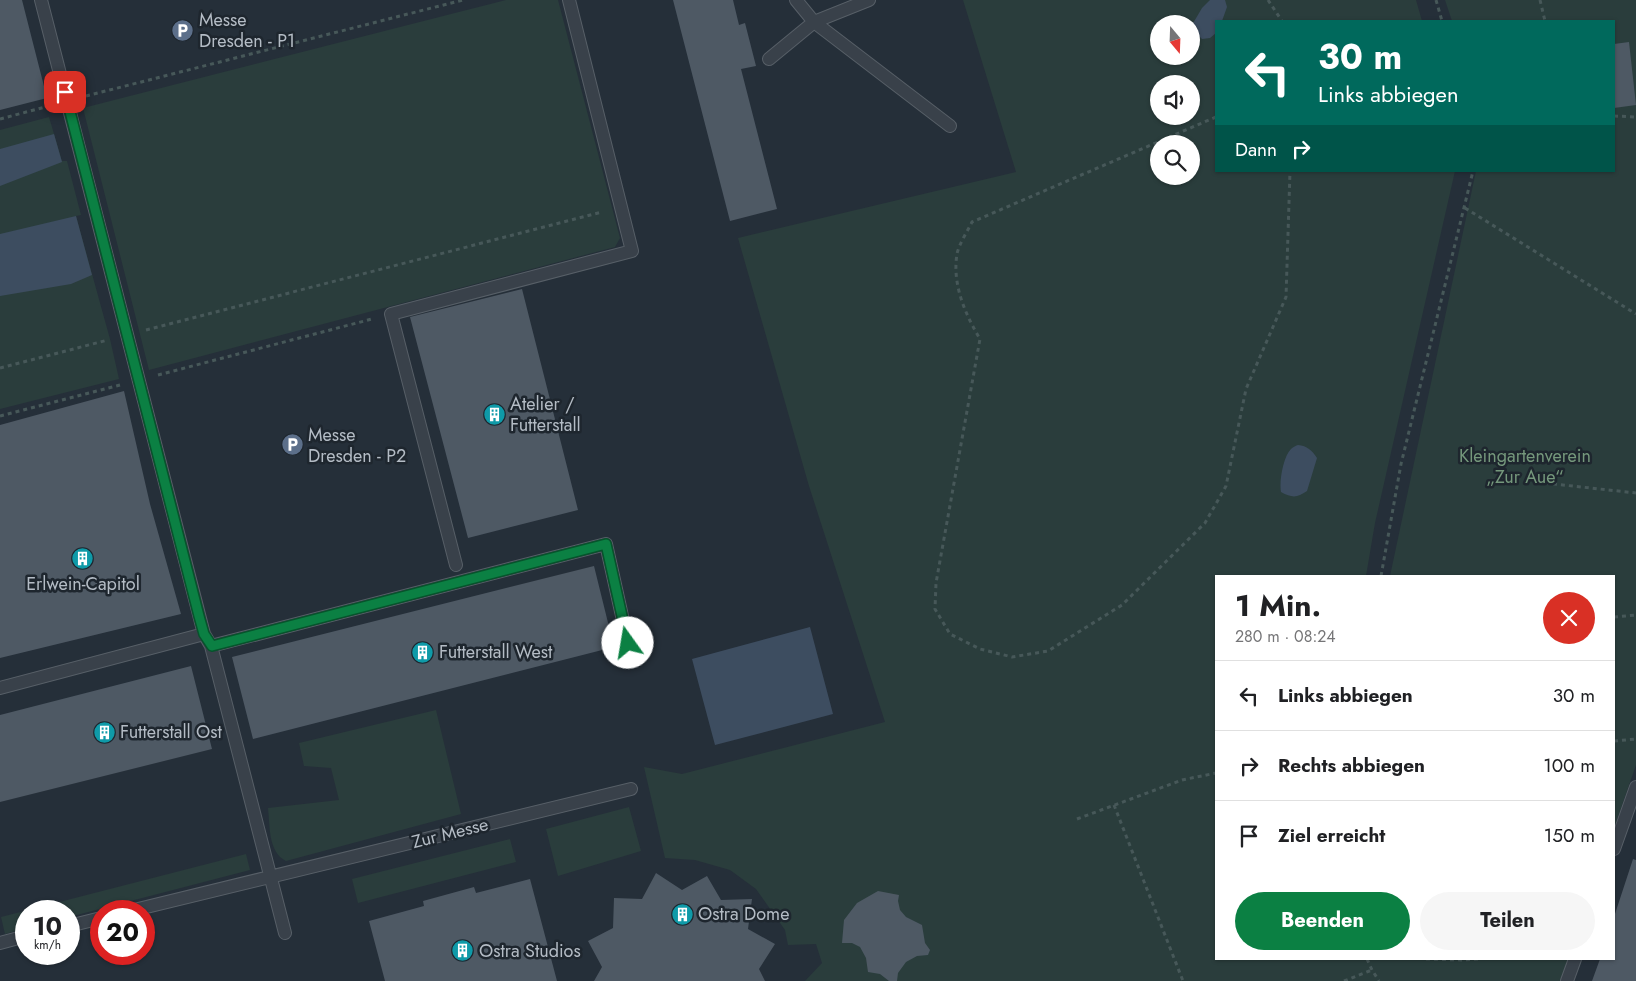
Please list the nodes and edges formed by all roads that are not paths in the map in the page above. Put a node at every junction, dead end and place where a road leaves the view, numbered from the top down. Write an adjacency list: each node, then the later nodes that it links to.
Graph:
1 (41, 0): 9 (lane)
2 (569, 0): 8 (lane)
3 (796, 0): 5 (lane)
4 (869, 0): 5 (lane)
5 (814, 22): 6 (lane); 7 (lane)
6 (769, 59)
7 (950, 126)
8 (456, 565)
9 (204, 634): 11 (lane); 12 (lane)
10 (628, 643): 11 (lane)
11 (212, 646): 16 (lane)
12 (0, 688)
13 (1636, 787): 15 (lane)
14 (631, 789): 16 (lane, Zur Messe)
15 (1615, 846)
16 (270, 878): 17 (lane, Zur Messe); 18 (lane)
17 (155, 905)
18 (285, 933)
19 (15, 939): 20 (lane)
20 (0, 943)
21 (1575, 960): 22 (lane)
22 (1567, 981)

